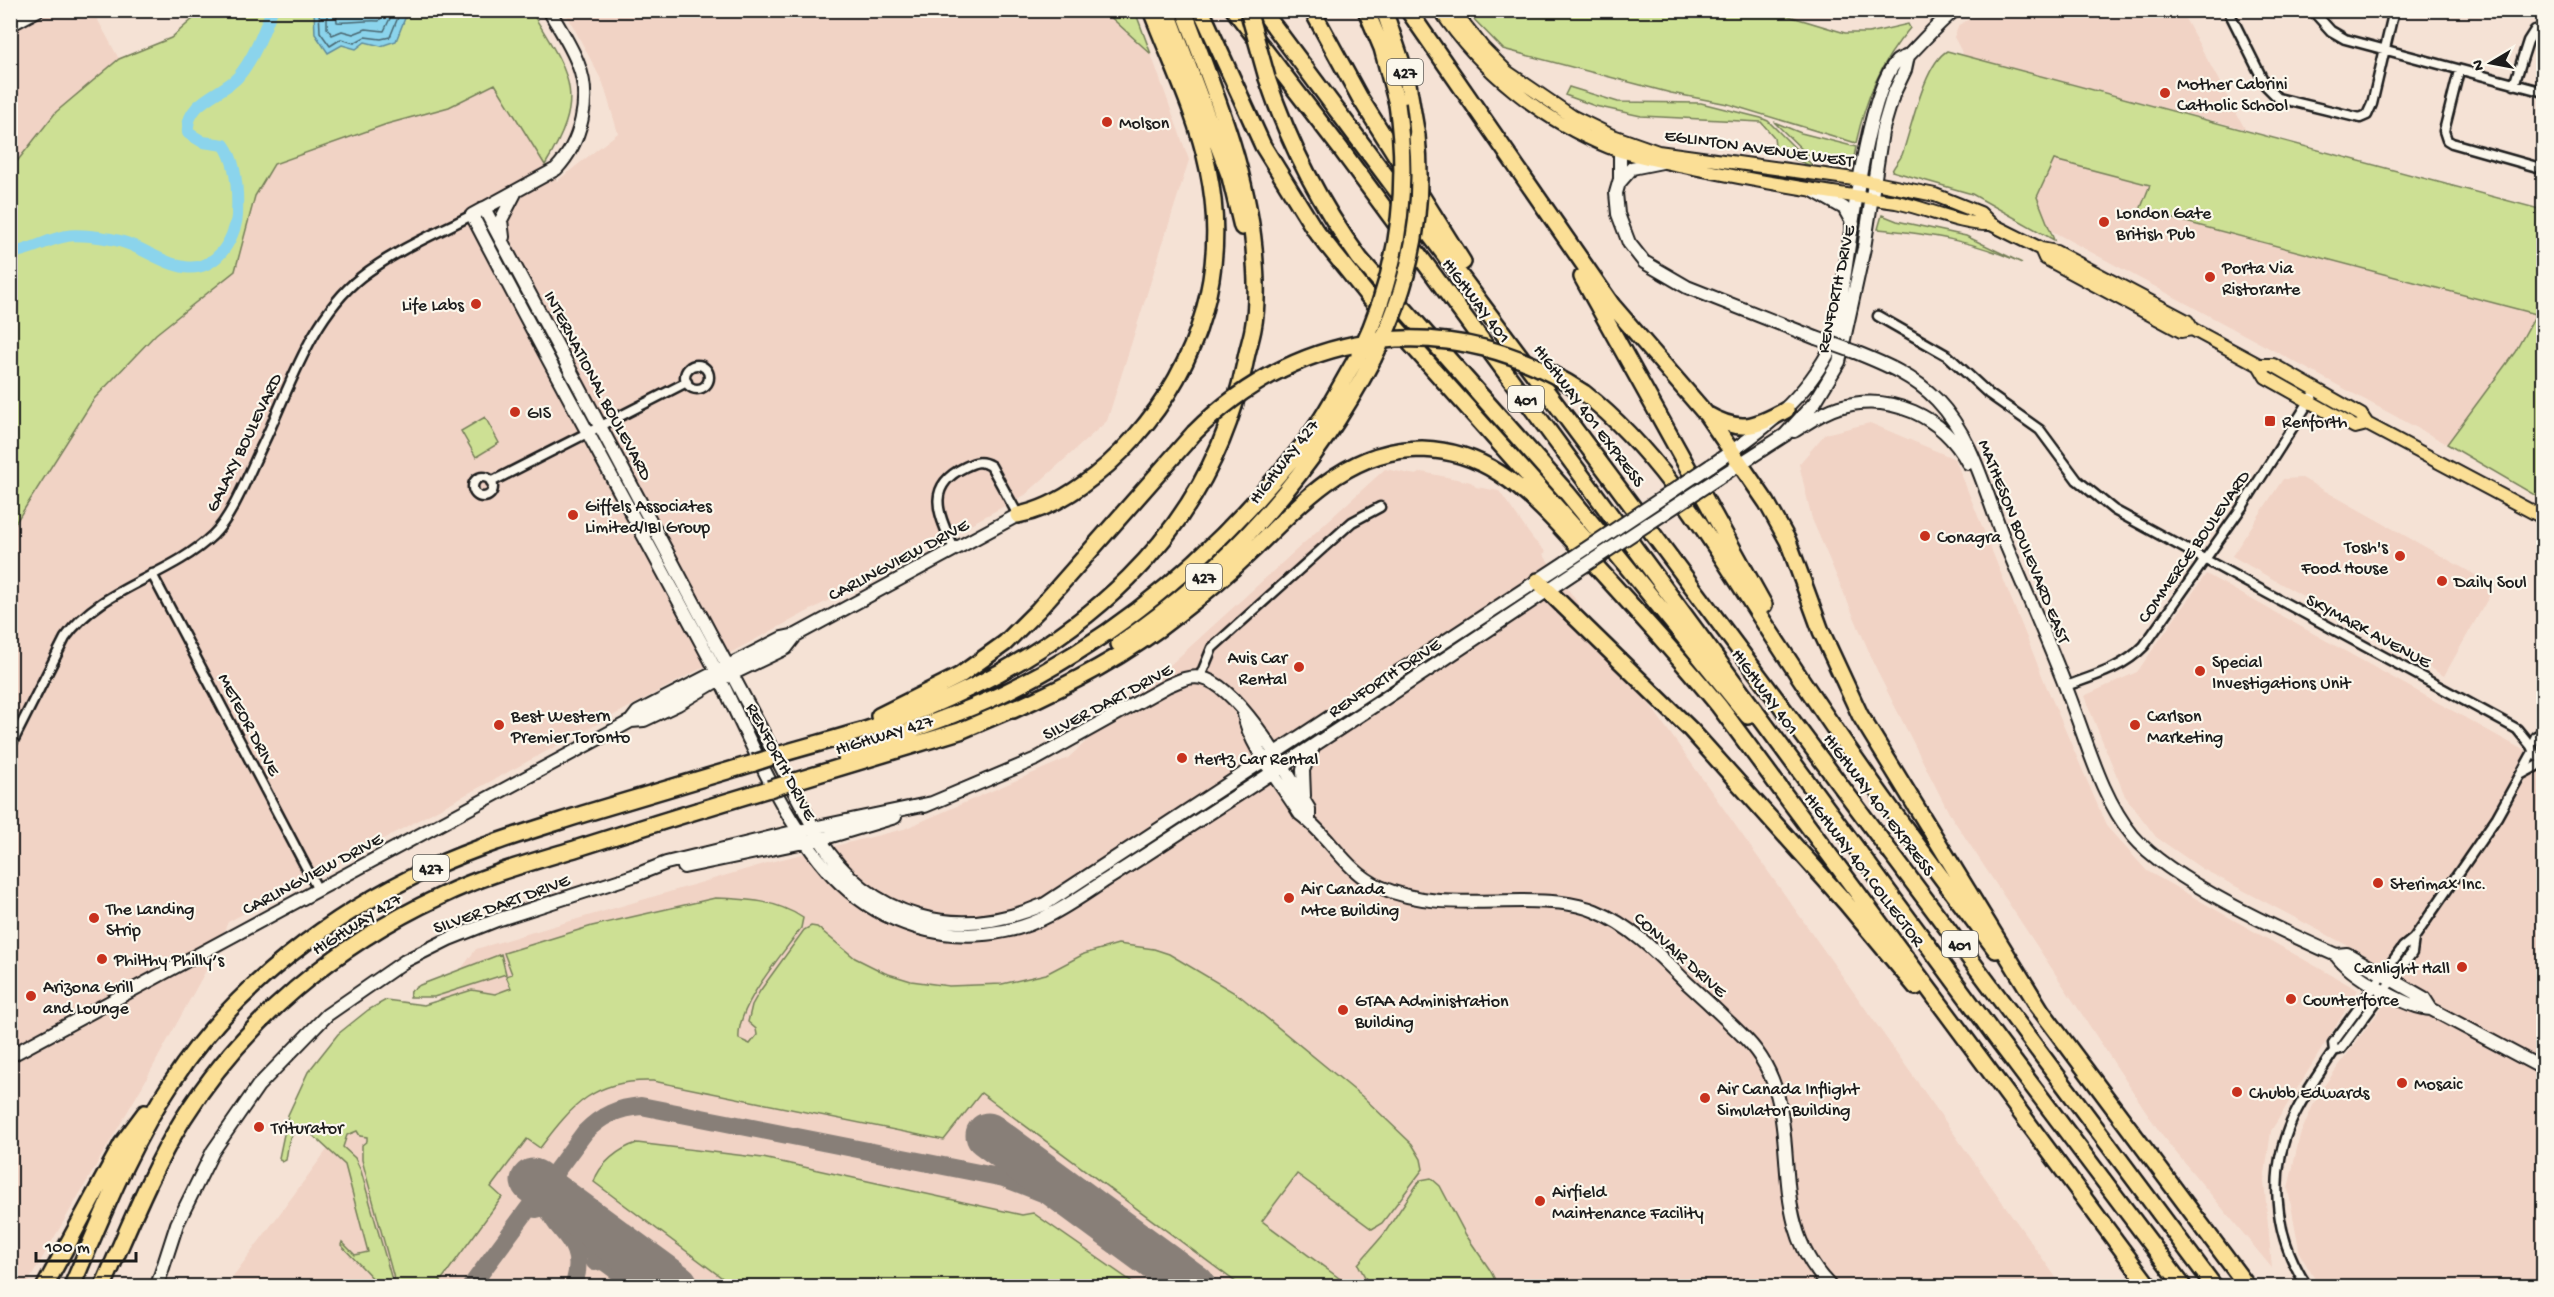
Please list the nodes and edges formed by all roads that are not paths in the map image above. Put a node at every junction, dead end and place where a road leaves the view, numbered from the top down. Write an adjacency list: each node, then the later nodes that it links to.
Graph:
1 (38, 10): 21 (main road)
2 (549, 10): 33 (main road)
3 (1142, 10): 57 (highway)
4 (1151, 10): 57 (highway)
5 (1167, 10): 44 (highway)
6 (1184, 10): 44 (highway, HIGHWAY 427 / 427)
7 (1201, 10): 64 (highway)
8 (1234, 10): 81 (highway, HIGHWAY 401 / 401)
9 (1248, 10): 81 (highway, bridge)
10 (1263, 10): 43 (highway, HIGHWAY 401 / 401)
11 (1312, 10): 43 (highway)
12 (1366, 10): 80 (highway, bridge)
13 (1384, 10): 68 (highway, HIGHWAY 427 / 427, bridge)
14 (1408, 10): 31 (highway)
15 (1440, 10): 28 (main road, EGLINTON AVENUE WEST)
16 (1453, 10): 28 (main road, EGLINTON AVENUE WEST)
17 (1955, 10): 24 (main road, RENFORTH DRIVE)
18 (2228, 10): 23 (street)
19 (2312, 10): 23 (street)
20 (2394, 10): 23 (street)
21 (10, 25)
22 (2535, 30): 26 (street)
23 (2386, 49): 25 (street)
24 (1908, 56): 35 (main road, RENFORTH DRIVE); 36 (main road, RENFORTH DRIVE)
25 (2459, 71): 26 (street); 30 (street)
26 (2514, 85): 27 (street)
27 (2544, 92)
28 (1615, 143): 29 (main road, EGLINTON AVENUE WEST); 32 (main road, EGLINTON AVENUE WEST); 34 (main road, MATHESON BOULEVARD EAST)
29 (1664, 161): 32 (main road, EGLINTON AVENUE WEST); 34 (main road)
30 (2544, 170)
31 (1521, 176): 50 (highway); 69 (highway)
32 (1780, 177): 35 (main road, EGLINTON AVENUE WEST); 37 (main road, EGLINTON AVENUE WEST)
33 (522, 187): 38 (main road); 41 (main road)
34 (1616, 187): 59 (main road, MATHESON BOULEVARD EAST, bridge)
35 (1859, 188): 36 (main road, EGLINTON AVENUE WEST); 37 (main road, EGLINTON AVENUE WEST); 40 (main road, RENFORTH DRIVE)
36 (1874, 190): 45 (main road, EGLINTON AVENUE WEST); 53 (main road, RENFORTH DRIVE)
37 (1814, 191): 40 (main road)
38 (484, 208): 39 (main road); 41 (main road, INTERNATIONAL BOULEVARD)
39 (472, 215): 52 (main road, INTERNATIONAL BOULEVARD); 62 (street, GALAXY BOULEVARD)
40 (1853, 224): 49 (main road, RENFORTH DRIVE)
41 (504, 244): 52 (main road, INTERNATIONAL BOULEVARD)
42 (1878, 316): 61 (street, SKYMARK AVENUE)
43 (1514, 346): 102 (highway, HIGHWAY 401 EXPRESS / 401)
44 (1246, 359): 74 (highway, HIGHWAY 427 / 427)
45 (2259, 365): 47 (main road, EGLINTON AVENUE WEST); 48 (main road, EGLINTON AVENUE WEST)
46 (687, 382): 52 (street)
47 (2316, 390): 48 (street, COMMERCE BOULEVARD); 51 (main road, EGLINTON AVENUE WEST)
48 (2309, 402): 51 (main road, EGLINTON AVENUE WEST); 61 (street, COMMERCE BOULEVARD)
49 (1786, 410): 50 (highway); 54 (main road, RENFORTH DRIVE)
50 (1706, 414): 54 (highway)
51 (2367, 424): 58 (main road, EGLINTON AVENUE WEST)
52 (595, 430): 55 (street); 65 (main road, INTERNATIONAL BOULEVARD)
53 (1785, 435): 54 (main road, RENFORTH DRIVE); 59 (main road)
54 (1734, 458): 63 (main road, RENFORTH DRIVE, bridge); 63 (main road, RENFORTH DRIVE, bridge); 88 (highway)
55 (491, 482)
56 (1380, 507): 66 (street, SILVER DART DRIVE)
57 (1018, 515): 60 (main road, CARLINGVIEW DRIVE); 60 (street)
58 (2544, 518)
59 (1999, 528): 67 (main road, MATHESON BOULEVARD EAST)
60 (954, 549): 65 (main road, CARLINGVIEW DRIVE)
61 (2205, 560): 67 (street, COMMERCE BOULEVARD); 70 (street, SKYMARK AVENUE)
62 (152, 574): 73 (street, GALAXY BOULEVARD); 86 (street, METEOR DRIVE)
63 (1543, 586): 72 (main road, RENFORTH DRIVE); 76 (main road, RENFORTH DRIVE); 91 (highway)
64 (1675, 652): 68 (highway); 91 (highway, HIGHWAY 401 COLLECTOR)
65 (723, 673): 84 (main road, RENFORTH DRIVE); 85 (main road, RENFORTH DRIVE); 86 (main road, CARLINGVIEW DRIVE)
66 (1200, 677): 76 (main road, CONVAIR DRIVE); 84 (main road, SILVER DART DRIVE)
67 (2066, 686): 87 (main road, MATHESON BOULEVARD EAST)
68 (1013, 710): 80 (highway, HIGHWAY 427 / 427)
69 (1831, 722): 74 (highway, bridge); 88 (highway, 401)
70 (2517, 729): 71 (street, SKYMARK AVENUE); 75 (street, SKYMARK AVENUE)
71 (2542, 733): 75 (street)
72 (1313, 746): 78 (main road, RENFORTH DRIVE); 82 (main road)
73 (10, 747)
74 (807, 747): 92 (highway, HIGHWAY 427 / 427, bridge)
75 (2532, 749): 77 (street, SKYMARK AVENUE); 79 (street)
76 (1270, 757): 78 (main road, CONVAIR DRIVE); 84 (main road, RENFORTH DRIVE)
77 (2544, 761): 79 (street)
78 (1279, 771): 82 (main road, CONVAIR DRIVE); 83 (main road, CONVAIR DRIVE); 85 (main road, RENFORTH DRIVE)
79 (2522, 775): 87 (street)
80 (799, 780): 93 (highway, HIGHWAY 427 / 427, bridge)
81 (1814, 790): 101 (highway, 401)
82 (1304, 802): 83 (main road, CONVAIR DRIVE)
83 (1309, 820): 99 (main road, CONVAIR DRIVE)
84 (816, 833): 85 (main road, SILVER DART DRIVE)
85 (801, 836): 98 (main road, SILVER DART DRIVE)
86 (318, 890): 89 (main road, CARLINGVIEW DRIVE)
87 (2383, 982): 90 (main road, MATHESON BOULEVARD EAST); 104 (street)
88 (2042, 1012): 103 (highway, 401)
89 (10, 1056)
90 (2544, 1069)
91 (1989, 1072): 100 (highway, HIGHWAY 401 COLLECTOR)
92 (172, 1081): 94 (highway); 95 (highway, HIGHWAY 427 / 427)
93 (145, 1194): 96 (highway, HIGHWAY 427 / 427); 97 (highway)
94 (45, 1287)
95 (72, 1287)
96 (103, 1287)
97 (112, 1287)
98 (157, 1287)
99 (1830, 1287)
100 (2148, 1287)
101 (2183, 1287)
102 (2214, 1287)
103 (2247, 1287)
104 (2307, 1287)

